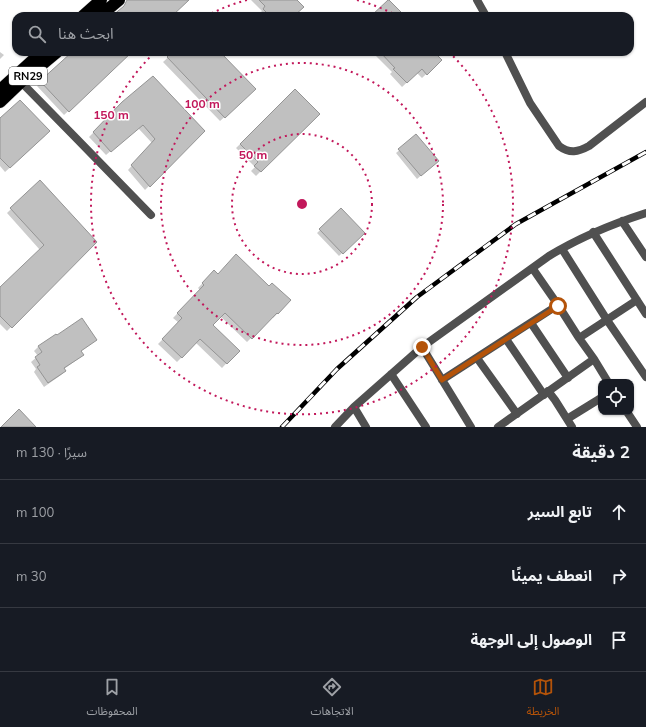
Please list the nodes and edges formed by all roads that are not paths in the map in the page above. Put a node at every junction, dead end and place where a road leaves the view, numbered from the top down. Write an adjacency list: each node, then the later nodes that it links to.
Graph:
1 (101, 0): 4 (highway)
2 (119, 0): 5 (highway)
3 (477, 0): 6 (street)
4 (88, 12)
5 (105, 12)
6 (484, 12)
7 (38, 56): 11 (highway, RN29)
8 (52, 56): 10 (highway, RN29)
9 (507, 56): 13 (street)
10 (21, 82): 12 (highway, RN29); 15 (street)
11 (0, 90)
12 (0, 102)
13 (646, 102)
14 (646, 213): 16 (street)
15 (151, 215)
16 (622, 221): 17 (street); 19 (street)
17 (593, 232): 18 (street); 21 (street)
18 (562, 248): 20 (street); 24 (street)
19 (646, 257)
20 (533, 268): 22 (street); 28 (street)
21 (637, 300): 23 (street); 24 (street)
22 (558, 306): 25 (street); 26 (street)
23 (646, 314)
24 (607, 320): 26 (street); 32 (street)
25 (531, 323): 27 (street); 33 (street)
26 (579, 338): 30 (street)
27 (506, 339): 29 (street); 36 (street)
28 (422, 347): 31 (street); 35 (street)
29 (477, 358): 35 (street); 39 (street)
30 (594, 360): 33 (street); 34 (street)
31 (391, 374): 38 (street); 42 (street)
32 (646, 377)
33 (568, 378): 36 (street)
34 (606, 379)
35 (442, 380): 45 (street)
36 (546, 393): 39 (street); 41 (street)
37 (598, 400): 41 (street)
38 (354, 407): 43 (street); 44 (street)
39 (517, 414): 46 (street)
40 (629, 415): 48 (street)
41 (567, 419): 47 (street)
42 (422, 426)
43 (335, 427)
44 (366, 427)
45 (471, 427)
46 (498, 427)
47 (572, 427)
48 (637, 427)

